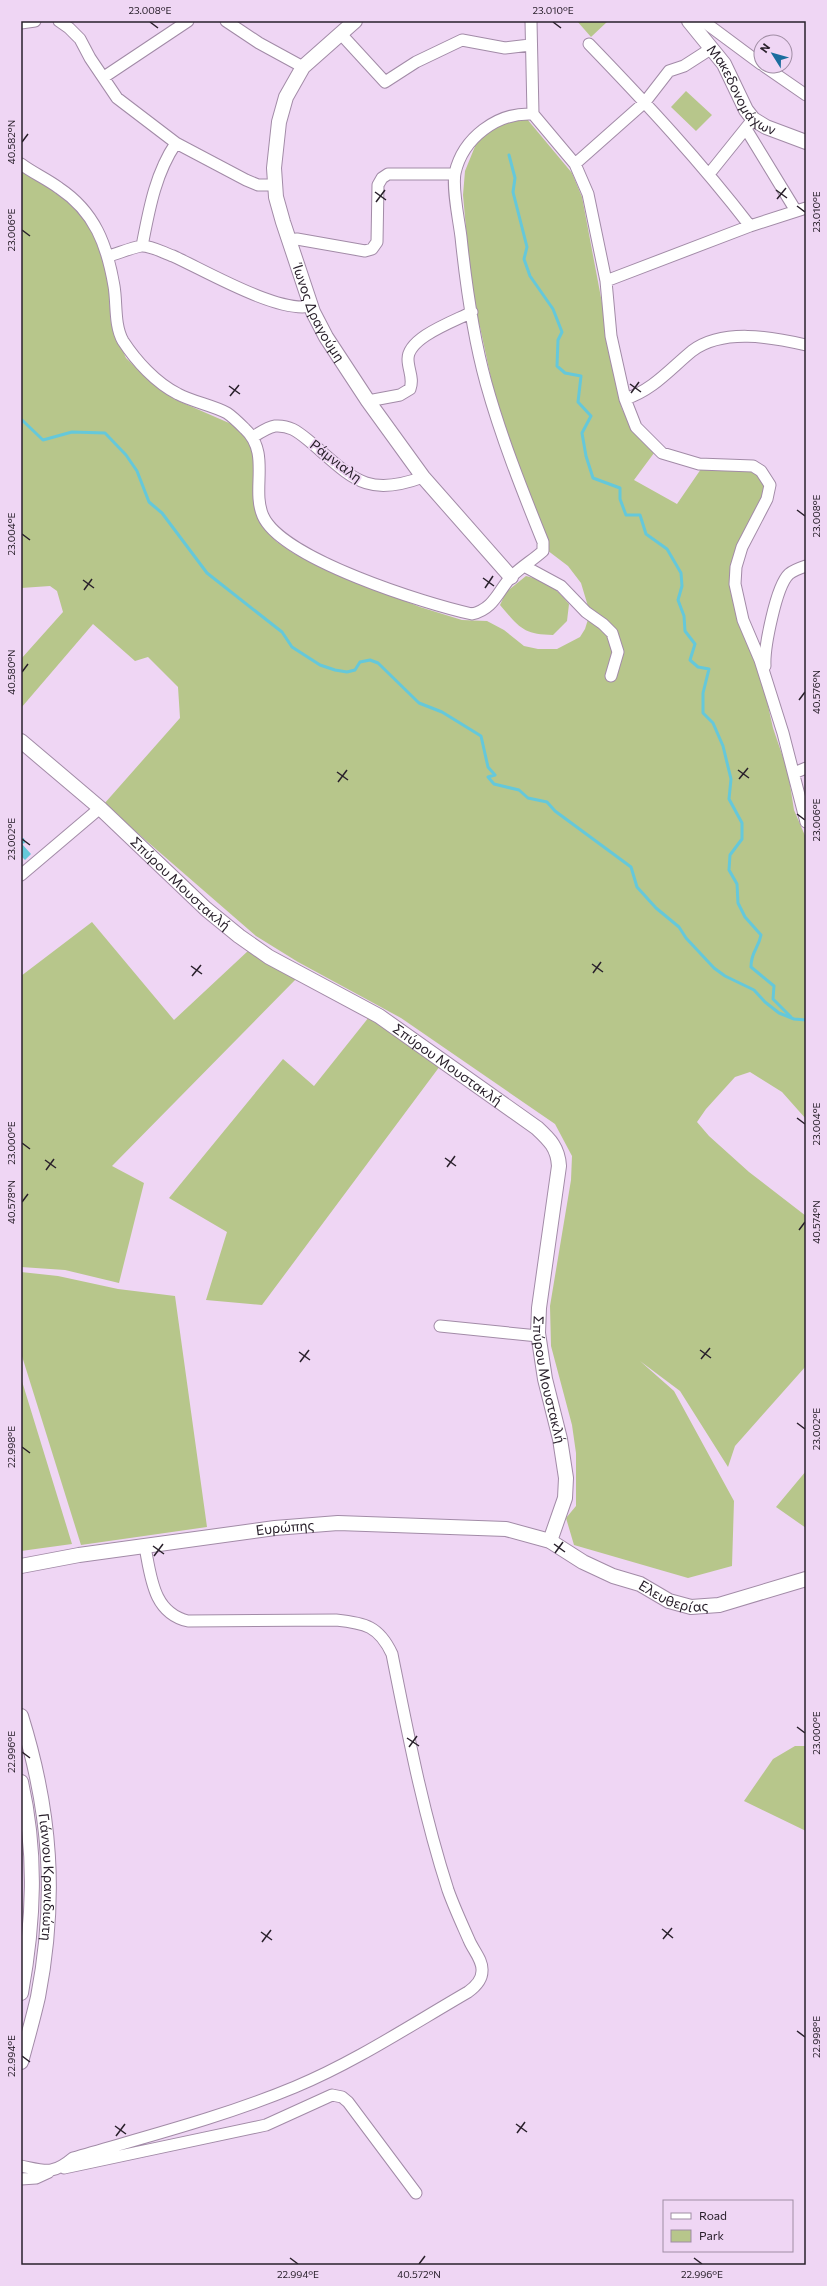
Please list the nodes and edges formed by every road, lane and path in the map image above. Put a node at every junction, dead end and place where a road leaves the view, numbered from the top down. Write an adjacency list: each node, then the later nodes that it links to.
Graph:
1 (35, 21): 9 (street)
2 (59, 21): 17 (street)
3 (187, 21): 17 (street)
4 (226, 21): 15 (street)
5 (355, 21): 10 (street, Ίωνος Δραγούμη)
6 (531, 21): 12 (street)
7 (689, 21): 13 (street, Μακεδονομάχων)
8 (703, 21): 14 (street)
9 (21, 23)
10 (340, 33): 12 (street); 15 (street, Ίωνος Δραγούμη)
11 (589, 44): 19 (street)
12 (530, 45): 20 (street)
13 (712, 48): 19 (street); 21 (street, Μακεδονομάχων)
14 (753, 58)
15 (303, 67): 28 (street, Ίωνος Δραγούμη)
16 (776, 74): 18 (street)
17 (104, 77): 23 (street)
18 (806, 95)
19 (645, 102): 25 (street); 27 (street)
20 (533, 114): 25 (street); 26 (street)
21 (750, 124): 22 (street, Μακεδονομάχων); 27 (street); 29 (street)
22 (806, 142)
23 (176, 143): 28 (street); 32 (street)
24 (21, 164): 33 (street)
25 (575, 164): 34 (street)
26 (455, 174): 31 (street); 36 (street)
27 (709, 174): 30 (street)
28 (274, 185): 31 (street, Ίωνος Δραγούμη)
29 (801, 210): 30 (street)
30 (750, 226): 34 (street)
31 (289, 240): 35 (street, Ίωνος Δραγούμη)
32 (142, 246): 33 (street); 35 (street)
33 (109, 256): 40 (street)
34 (606, 281): 38 (street)
35 (311, 306): 39 (street, Ίωνος Δραγούμη)
36 (472, 312): 39 (street); 42 (street)
37 (806, 345): 38 (street)
38 (625, 399): 46 (street)
39 (368, 401): 41 (street, Ίωνος Δραγούμη)
40 (253, 436): 41 (street, Ράμνιαλη); 44 (street)
41 (423, 476): 44 (street, Ίωνος Δραγούμη)
42 (524, 566): 44 (street); 45 (street)
43 (806, 566): 46 (street)
44 (511, 577)
45 (611, 676)
46 (766, 681): 49 (street)
47 (21, 741): 50 (street, Σπύρου Μουστακλή)
48 (806, 768): 49 (street)
49 (794, 773): 51 (street)
50 (100, 808): 52 (street); 54 (street, Σπύρου Μουστακλή)
51 (806, 822)
52 (21, 874)
53 (440, 1326): 54 (street)
54 (538, 1336): 55 (street, Σπύρου Μουστακλή)
55 (550, 1540): 56 (street, Ευρώπης); 58 (street, Ελευθερίας)
56 (145, 1547): 57 (street, Ευρώπης); 64 (street)
57 (21, 1566)
58 (806, 1579)
59 (21, 1716): 62 (street, Γιάννου Κρανιδιώτη)
60 (21, 1782): 61 (street, Γιάννου Κρανιδιώτη)
61 (21, 1993)
62 (21, 2062)
63 (21, 2166): 65 (street)
64 (61, 2168): 65 (street); 67 (street)
65 (49, 2172): 66 (street)
66 (21, 2179)
67 (416, 2193)

